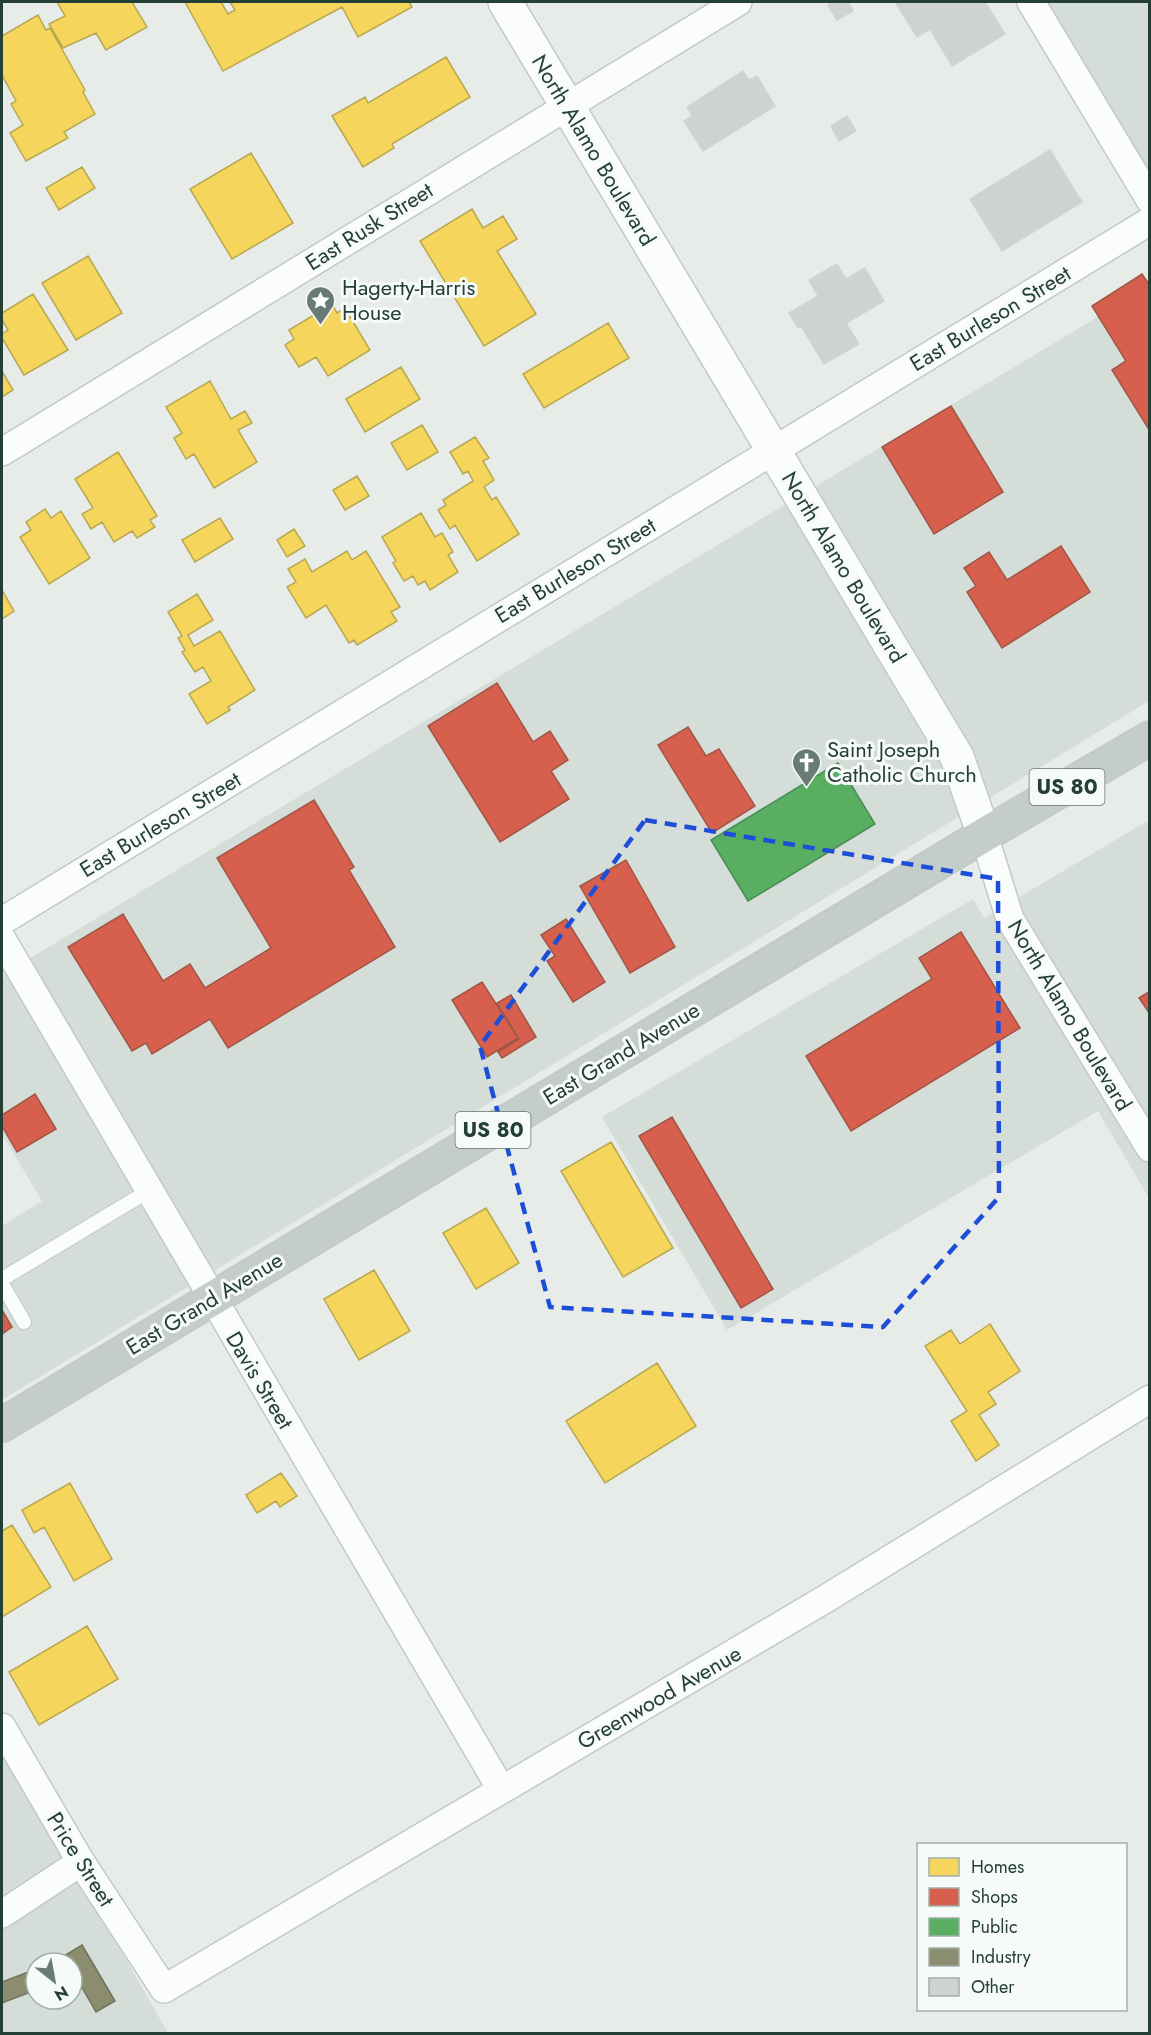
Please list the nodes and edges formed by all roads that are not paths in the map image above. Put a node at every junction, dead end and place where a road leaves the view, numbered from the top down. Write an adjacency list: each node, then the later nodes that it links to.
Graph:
1 (505, 2): 4 (street, North Alamo Boulevard)
2 (738, 2): 4 (street, East Rusk Street)
3 (1031, 2): 5 (street)
4 (567, 105): 7 (street, North Alamo Boulevard); 8 (street, East Rusk Street)
5 (1149, 200)
6 (1149, 221): 7 (street, East Burleson Street)
7 (773, 450): 10 (street, North Alamo Boulevard); 11 (street, East Burleson Street)
8 (2, 452)
9 (1149, 738): 10 (highway, East Grand Avenue / US 80)
10 (984, 835): 13 (street, North Alamo Boulevard); 17 (highway, East Grand Avenue / US 80)
11 (2, 921)
12 (2, 939): 14 (street, Davis Street)
13 (1149, 1148)
14 (150, 1190): 15 (lane); 17 (street, Davis Street)
15 (2, 1279)
16 (2, 1284): 18 (lane)
17 (212, 1298): 20 (highway, East Grand Avenue / US 80); 22 (street, Davis Street)
18 (24, 1322)
19 (1149, 1399): 22 (street, Greenwood Avenue)
20 (2, 1425)
21 (2, 1727): 23 (street, Price Street)
22 (501, 1789): 25 (street, Greenwood Avenue)
23 (81, 1862): 24 (street); 25 (street, Price Street)
24 (2, 1914)
25 (164, 1989)

